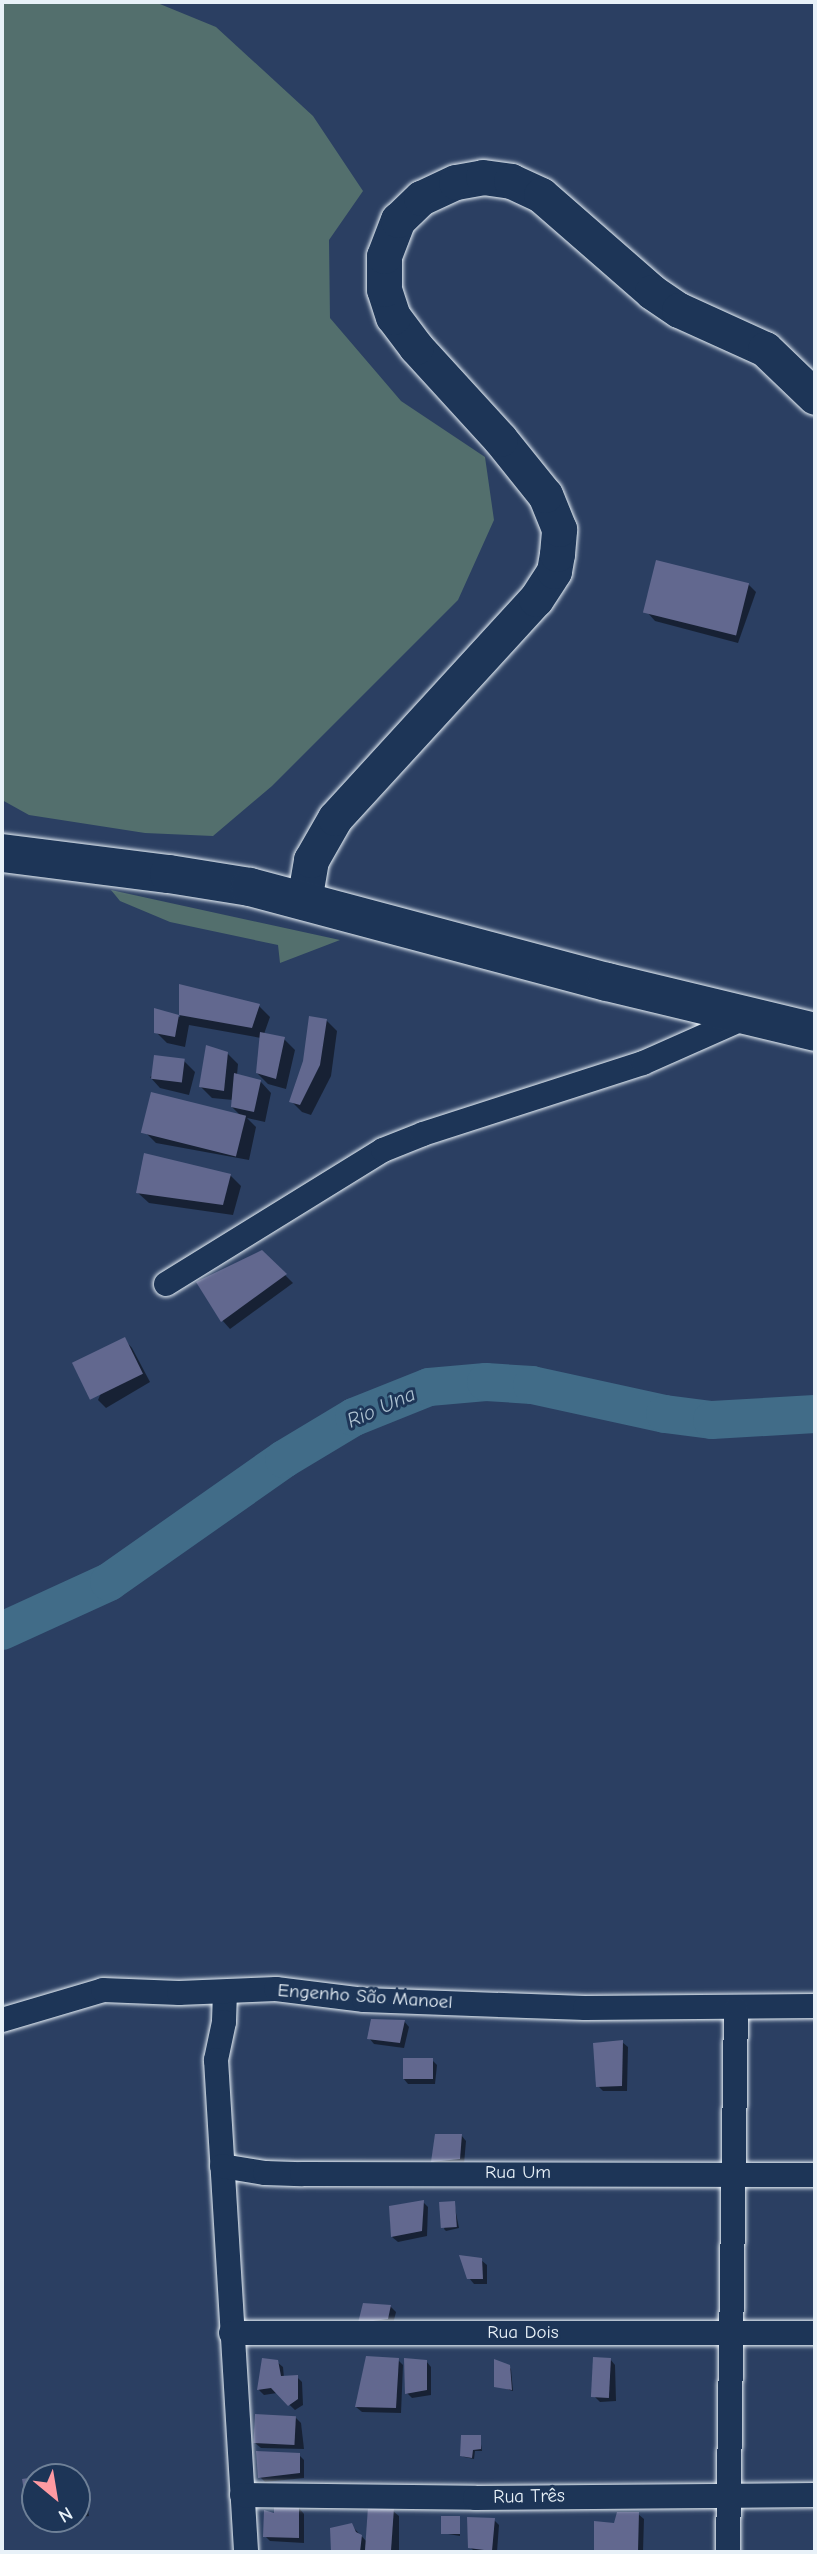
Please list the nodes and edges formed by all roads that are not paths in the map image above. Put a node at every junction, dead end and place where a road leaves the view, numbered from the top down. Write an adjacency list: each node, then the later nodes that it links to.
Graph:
1 (815, 397): 3 (street)
2 (2, 853): 3 (main road)
3 (304, 901): 4 (main road)
4 (749, 1016): 5 (main road); 6 (street)
5 (815, 1032)
6 (166, 1284)
7 (225, 1992): 9 (street, Engenho São Manoel); 10 (street, Engenho São Manoel); 11 (street)
8 (815, 2006): 9 (street, Engenho São Manoel)
9 (736, 2009): 12 (street)
10 (2, 2020)
11 (222, 2166): 12 (street, Rua Um); 14 (street)
12 (733, 2174): 13 (street, Rua Um); 15 (street)
13 (815, 2175)
14 (232, 2333): 15 (street, Rua Dois); 17 (street)
15 (732, 2333): 16 (street, Rua Dois); 18 (street)
16 (815, 2333)
17 (242, 2495): 18 (street, Rua Três); 20 (street)
18 (730, 2495): 19 (street, Rua Três); 21 (street)
19 (815, 2495)
20 (246, 2552)
21 (729, 2552)

